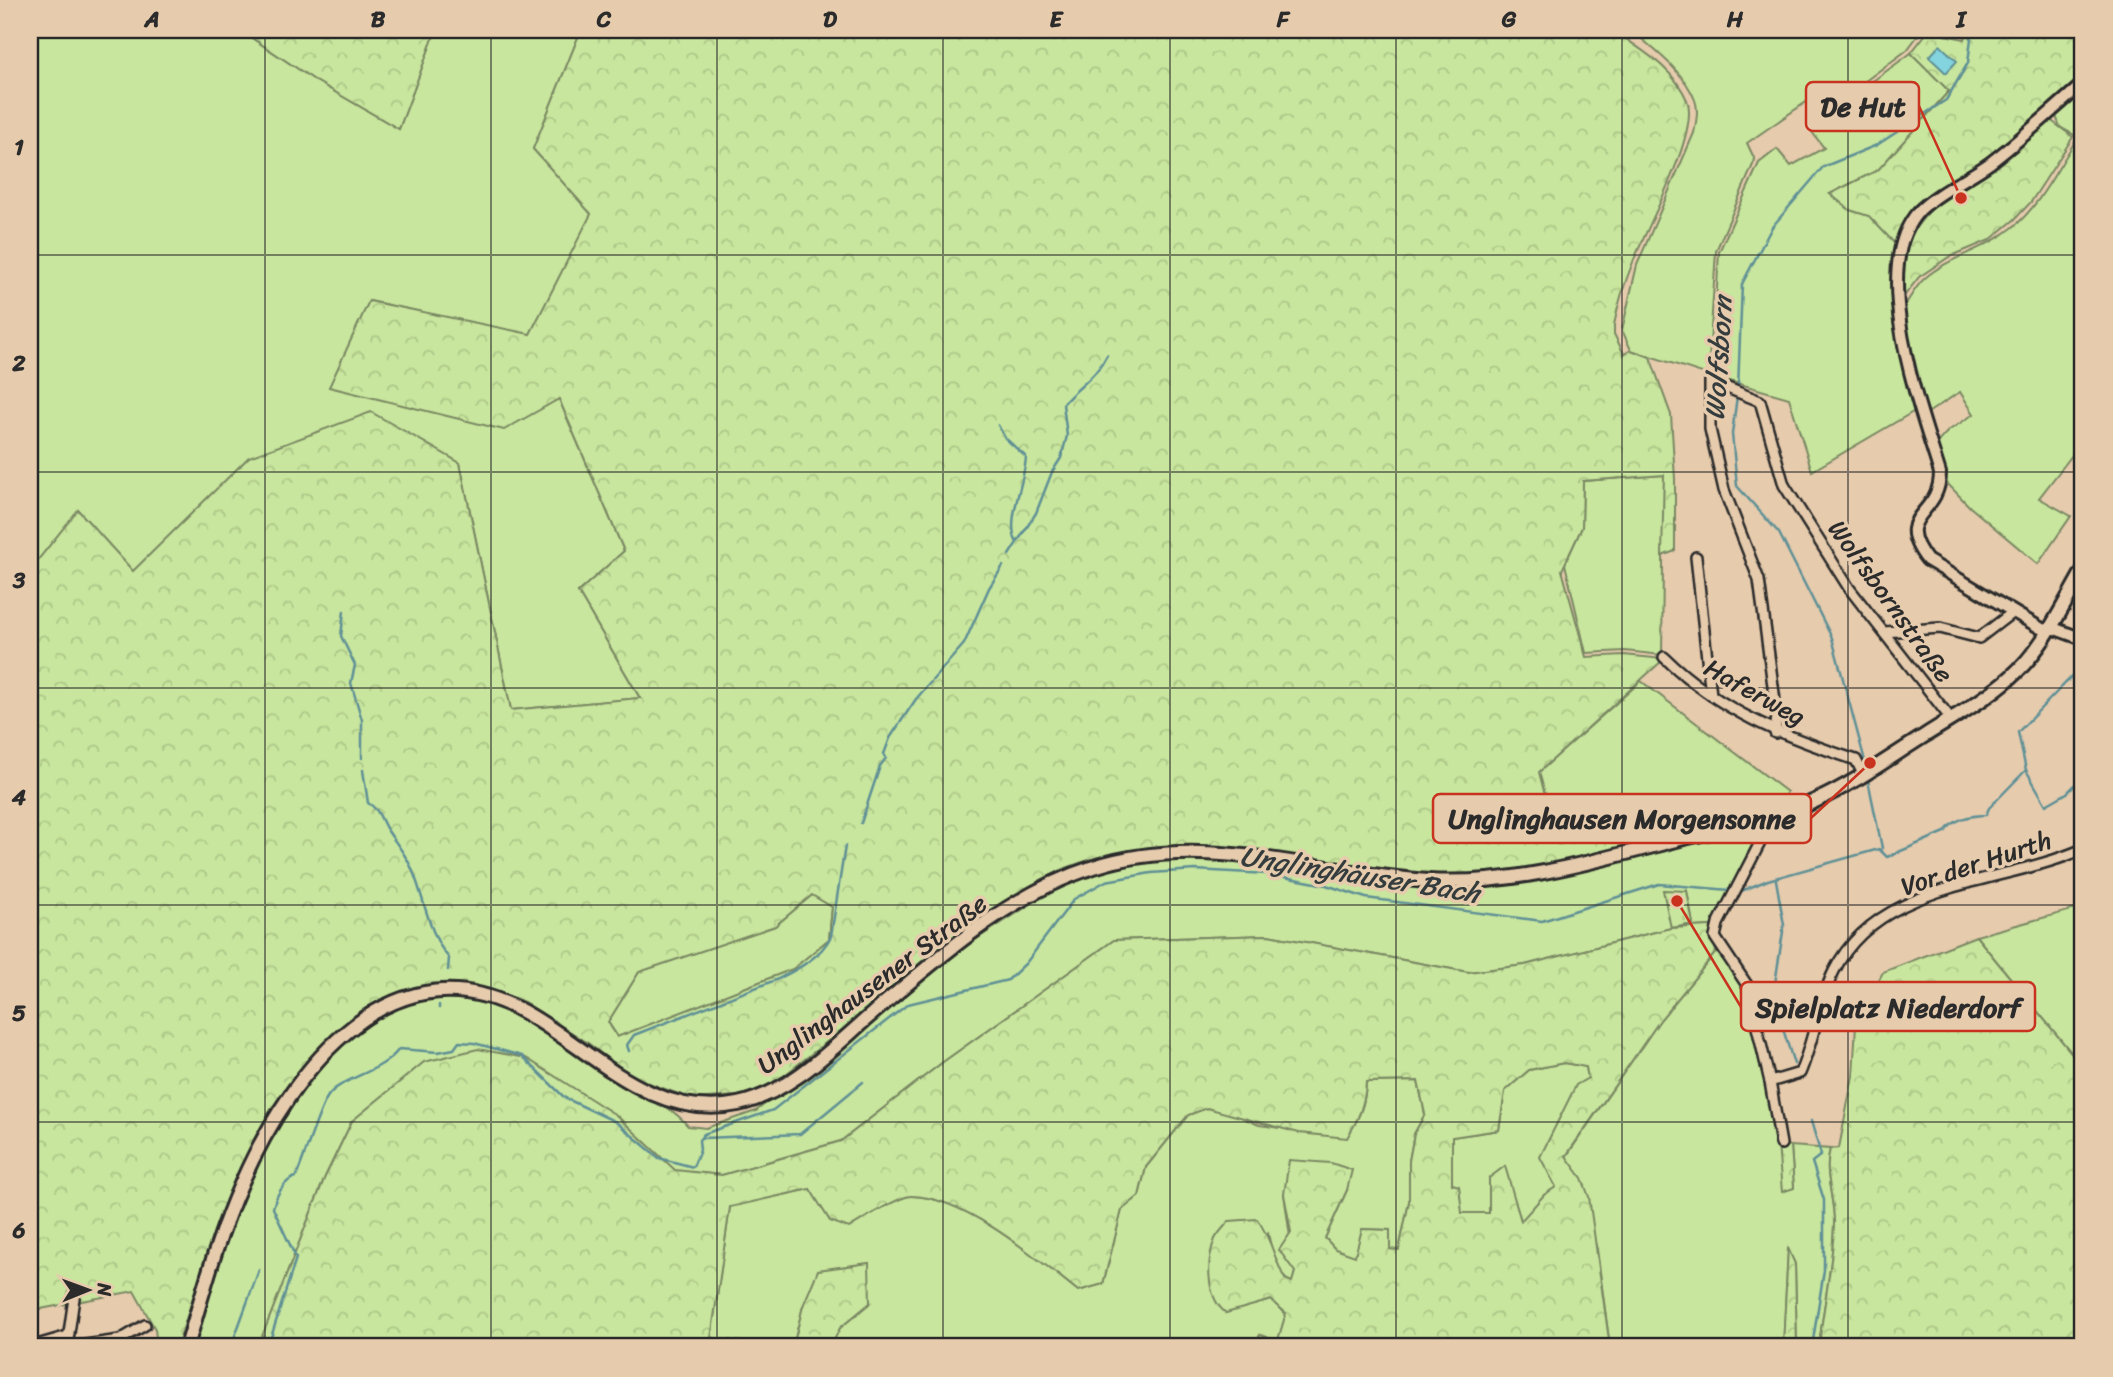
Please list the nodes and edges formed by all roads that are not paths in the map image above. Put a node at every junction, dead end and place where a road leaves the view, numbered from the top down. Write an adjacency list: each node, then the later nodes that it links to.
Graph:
1 (2083, 84): 4 (street)
2 (1696, 557): 9 (street)
3 (2083, 572): 5 (main road, Unglinghausener Straße)
4 (2013, 612): 5 (street); 6 (street)
5 (2048, 630): 7 (street); 10 (main road, Unglinghausener Straße)
6 (1884, 632): 10 (street, Wolfsbornstraße); 11 (street, Wolfsbornstraße)
7 (2083, 639)
8 (1664, 657): 9 (street, Haferweg)
9 (1711, 695): 11 (street, Haferweg)
10 (1951, 719): 12 (main road, Unglinghausener Straße)
11 (1775, 733): 12 (street, Haferweg)
12 (1863, 774): 13 (main road, Unglinghausener Straße)
13 (1767, 819): 15 (street); 22 (main road, Unglinghausener Straße)
14 (2083, 849): 15 (street, Vor der Hurth)
15 (1770, 1082): 16 (street)
16 (1781, 1144)
17 (75, 1292): 19 (street)
18 (145, 1325): 21 (street)
19 (68, 1336): 20 (street); 21 (street)
20 (30, 1347)
21 (69, 1347)
22 (187, 1347)

